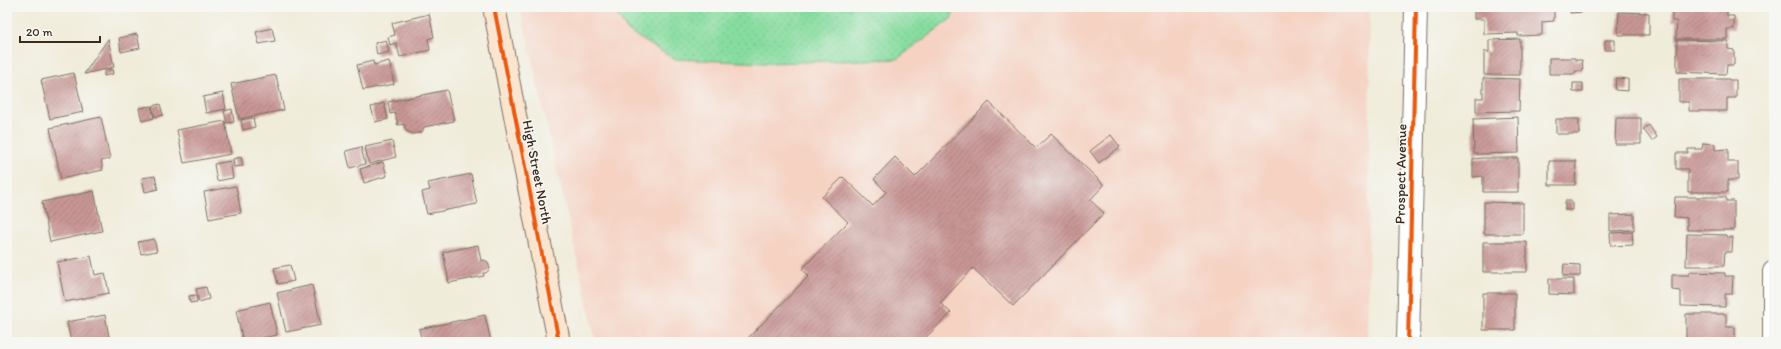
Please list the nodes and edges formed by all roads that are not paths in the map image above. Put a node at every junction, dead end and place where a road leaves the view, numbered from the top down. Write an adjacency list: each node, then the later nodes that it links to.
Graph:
1 (494, 7): 4 (main road, High Street North)
2 (1416, 7): 5 (street, Prospect Avenue)
3 (1774, 272): 6 (street)
4 (560, 342)
5 (1408, 342)
6 (1774, 342)

